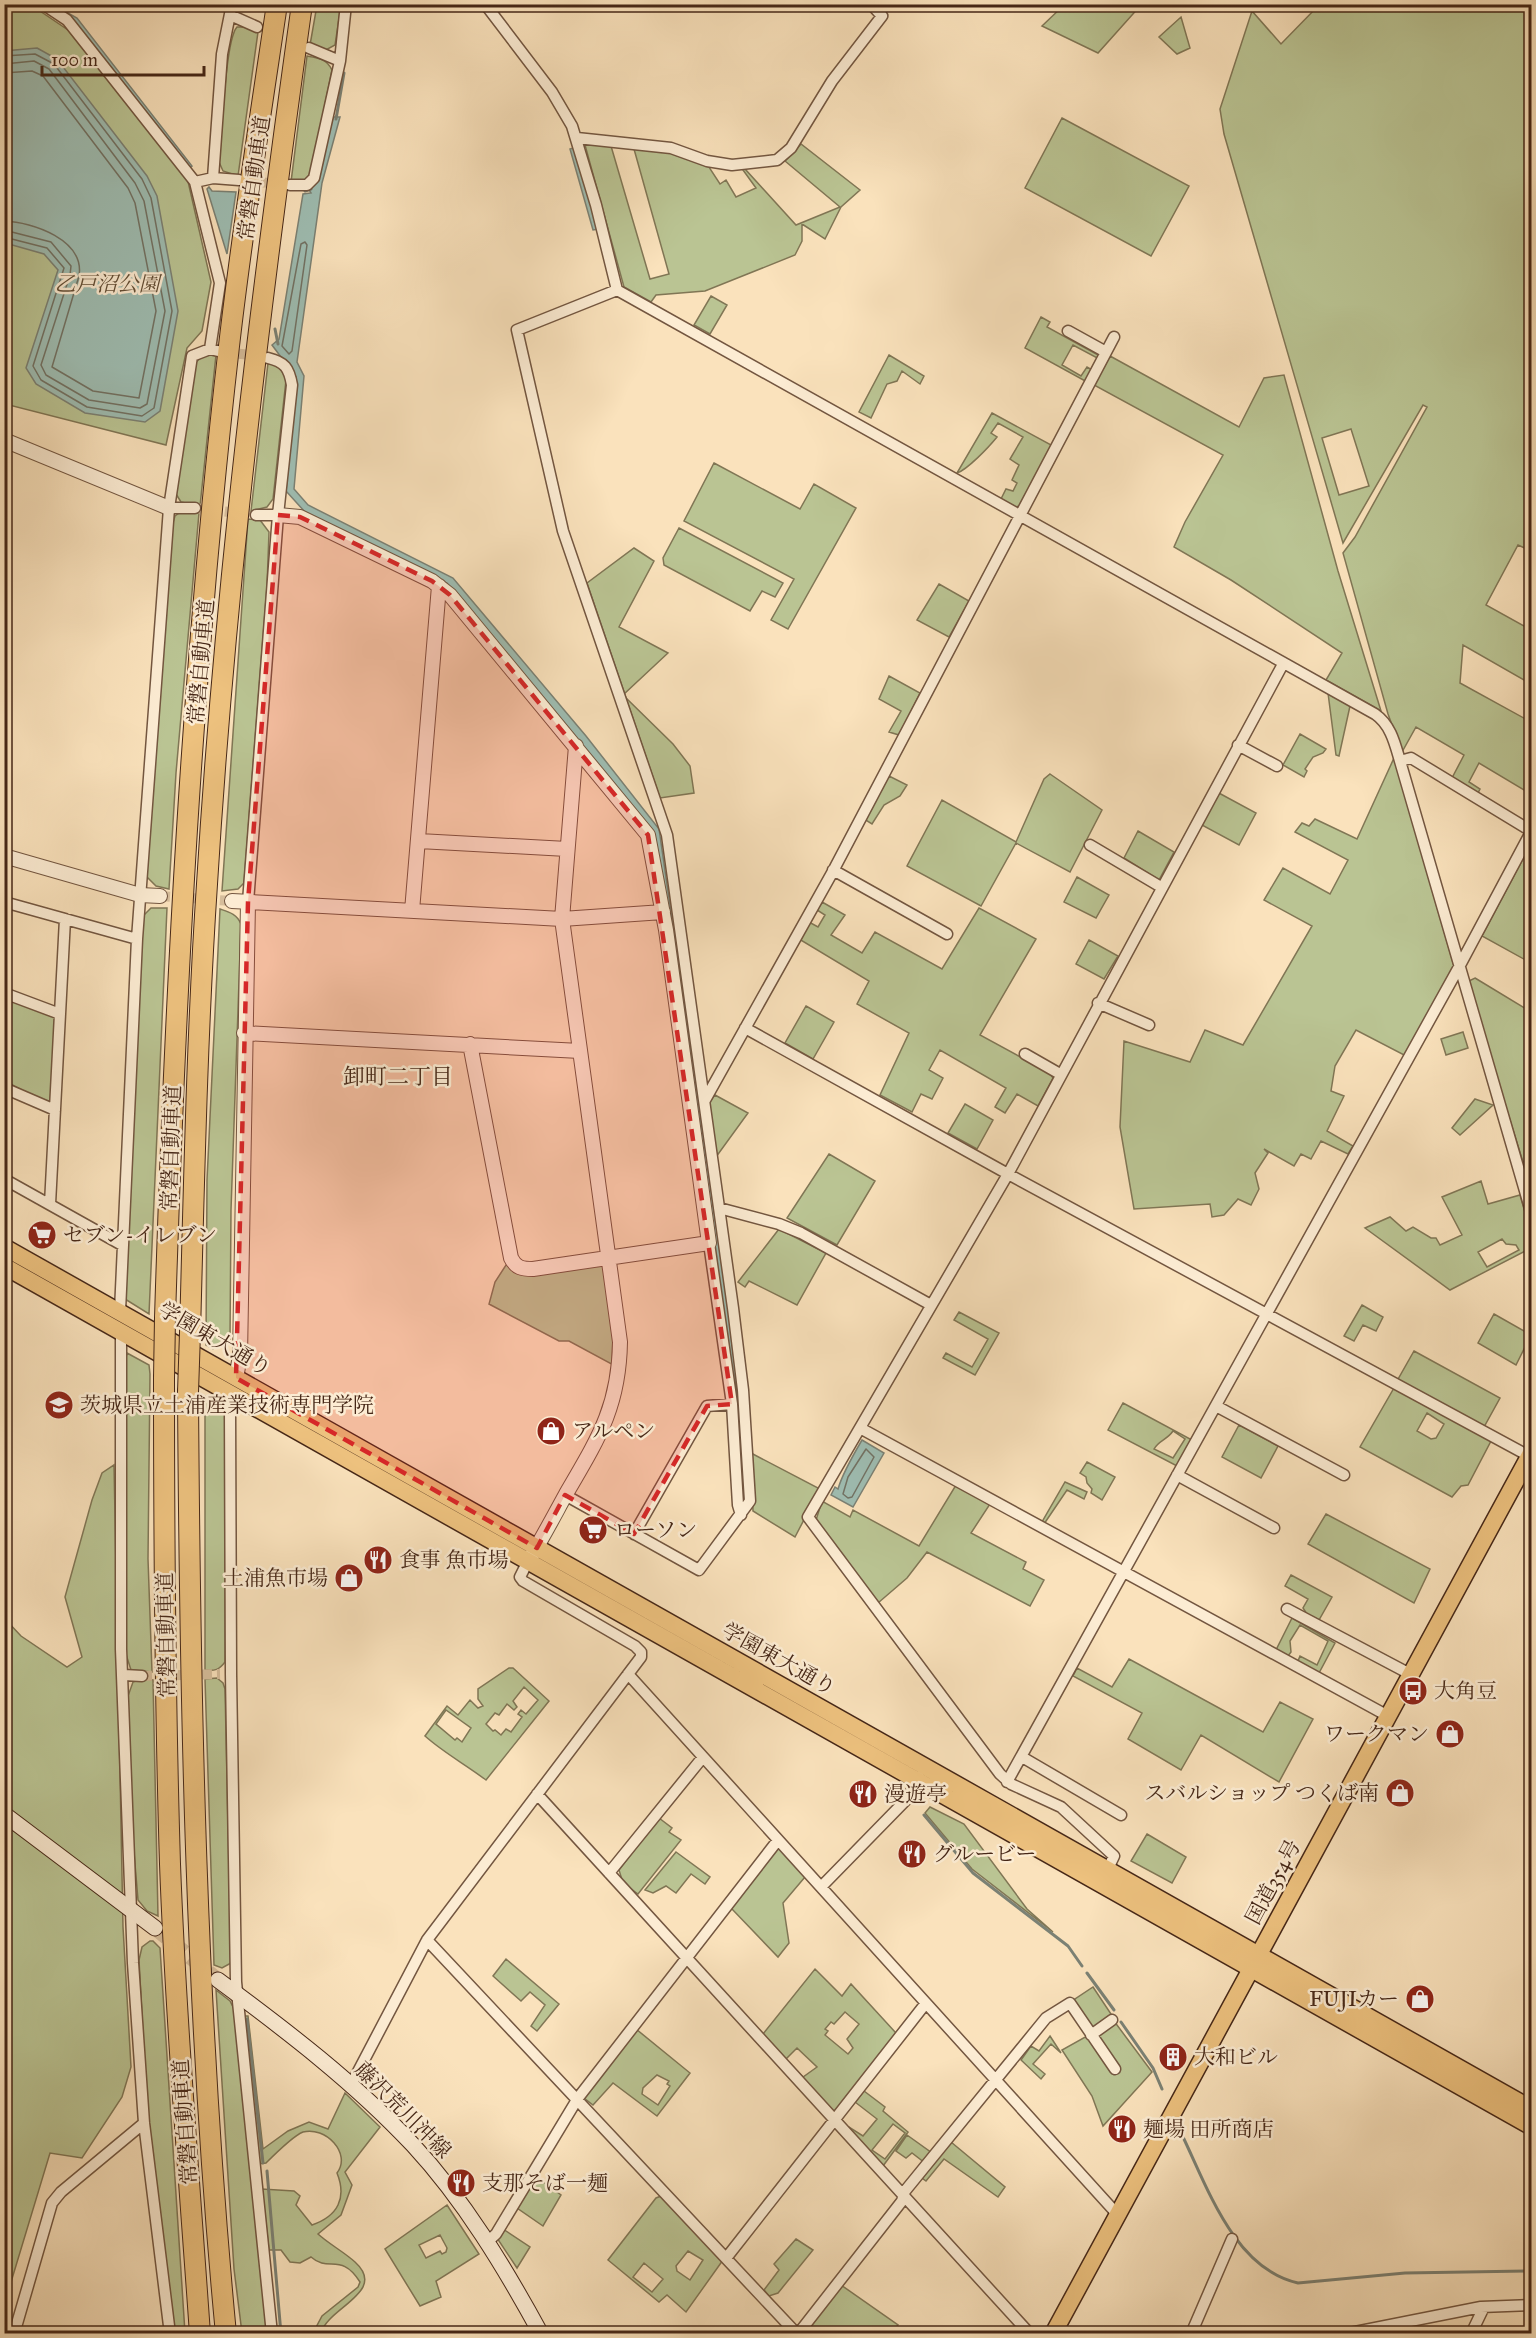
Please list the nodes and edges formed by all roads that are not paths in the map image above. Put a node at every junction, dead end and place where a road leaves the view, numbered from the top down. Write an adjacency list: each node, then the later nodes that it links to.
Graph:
1 (44, 4): 13 (street)
2 (277, 4): 14 (highway, 常磐自動車道)
3 (302, 4): 15 (highway, 常磐自動車道)
4 (346, 4): 10 (street)
5 (485, 4): 11 (street)
6 (871, 4): 11 (street)
7 (231, 10): 8 (street); 12 (street)
8 (257, 27)
9 (309, 48): 10 (street)
10 (340, 61): 15 (street)
11 (577, 138): 16 (street)
12 (213, 177): 13 (street); 14 (street)
13 (195, 182): 19 (street)
14 (245, 182): 19 (highway, 常磐自動車道)
15 (284, 186): 21 (highway, 常磐自動車道)
16 (617, 290): 27 (street); 64 (street)
17 (1068, 331): 20 (street)
18 (1114, 337): 20 (street)
19 (219, 349): 23 (street); 144 (highway, 常磐自動車道, bridge)
20 (1106, 352): 27 (street)
21 (262, 353): 26 (street); 145 (highway, 常磐自動車道, bridge)
22 (4, 440): 23 (street)
23 (169, 508): 24 (street); 41 (street)
24 (195, 508)
25 (256, 515): 26 (street)
26 (278, 515): 28 (street); 45 (street)
27 (1020, 516): 29 (street); 39 (street)
28 (439, 586): 30 (street); 35 (street)
29 (1283, 664): 31 (street); 32 (street)
30 (576, 746): 37 (street); 47 (street)
31 (1239, 746): 33 (street); 40 (street)
32 (1400, 761): 34 (street); 52 (street)
33 (1277, 766)
34 (1531, 831): 52 (street)
35 (419, 841): 37 (street); 46 (street)
36 (1090, 845): 40 (street)
37 (567, 849): 49 (street)
38 (4, 856): 41 (street)
39 (833, 870): 50 (street); 57 (street)
40 (1161, 887): 54 (street)
41 (140, 895): 42 (street); 51 (street)
42 (160, 896)
43 (232, 901): 45 (street)
44 (4, 902): 48 (street)
45 (248, 902): 46 (street); 58 (street)
46 (412, 911): 49 (street)
47 (663, 912): 49 (street); 71 (street)
48 (65, 919): 51 (street); 55 (street)
49 (562, 919): 60 (street)
50 (947, 934)
51 (137, 939): 72 (street)
52 (1459, 967): 70 (street); 78 (street)
53 (4, 993): 55 (street)
54 (1098, 1003): 56 (street); 62 (street)
55 (60, 1014): 65 (street)
56 (1149, 1026)
57 (746, 1028): 64 (street); 66 (street)
58 (244, 1033): 59 (street); 80 (street)
59 (470, 1044): 60 (street); 74 (street)
60 (580, 1051): 74 (street)
61 (1025, 1054): 62 (street)
62 (1060, 1074): 66 (street)
63 (4, 1088): 65 (street)
64 (705, 1100): 69 (street)
65 (56, 1110): 68 (street)
66 (1008, 1174): 76 (street); 78 (street)
67 (4, 1179): 68 (street)
68 (50, 1204): 72 (street)
69 (719, 1208): 76 (street); 91 (street)
70 (1532, 1215)
71 (710, 1243): 74 (street); 82 (street)
72 (122, 1245): 77 (street)
73 (4, 1247): 77 (main road, 学園東大通り)
74 (610, 1259): 90 (street)
75 (4, 1266): 79 (main road, 学園東大通り)
76 (931, 1305): 84 (street)
77 (120, 1311): 80 (main road, 学園東大通り)
78 (1267, 1314): 83 (street); 85 (street)
79 (121, 1332): 81 (main road, 学園東大通り); 100 (street)
80 (237, 1378): 86 (main road, 学園東大通り)
81 (232, 1394): 89 (main road, 学園東大通り); 123 (street)
82 (732, 1404): 91 (street); 93 (street)
83 (1216, 1406): 87 (street); 88 (street)
84 (860, 1428): 96 (street); 107 (street)
85 (1530, 1454): 99 (main road, 国道354号)
86 (400, 1469): 89 (street); 94 (main road, 学園東大通り)
87 (1178, 1475): 92 (street); 96 (street)
88 (1344, 1475)
89 (391, 1484): 95 (main road, 学園東大通り)
90 (565, 1495): 93 (street); 94 (street)
91 (741, 1515): 93 (street)
92 (1274, 1528)
93 (634, 1534)
94 (537, 1548): 95 (street); 105 (main road, 学園東大通り)
95 (528, 1563): 98 (street); 106 (main road, 学園東大通り)
96 (1124, 1572): 102 (street); 104 (street)
97 (1287, 1609): 99 (street)
98 (628, 1674): 103 (street); 108 (street)
99 (1410, 1674): 102 (main road, 国道354号)
100 (123, 1676): 101 (street); 116 (street)
101 (142, 1676)
102 (1388, 1716): 119 (main road, 国道354号)
103 (703, 1757): 111 (street); 113 (street)
104 (1022, 1757): 107 (street); 110 (street)
105 (925, 1767): 106 (street); 112 (main road, 学園東大通り)
106 (916, 1782): 114 (main road, 学園東大通り); 115 (street)
107 (1007, 1782): 112 (street)
108 (537, 1794): 113 (street); 118 (street)
109 (4, 1814): 116 (main road)
110 (1121, 1815)
111 (778, 1840): 115 (street); 120 (street)
112 (1108, 1870): 114 (street); 119 (main road, 学園東大通り)
113 (609, 1873): 120 (street)
114 (1100, 1885): 121 (main road, 学園東大通り)
115 (821, 1887): 124 (street)
116 (133, 1911): 117 (main road); 133 (street)
117 (155, 1928)
118 (427, 1940): 129 (street); 130 (street)
119 (1260, 1954): 121 (main road, 国道354号); 131 (main road, 学園東大通り)
120 (687, 1957): 130 (street); 132 (street)
121 (1252, 1970): 134 (main road, 学園東大通り); 136 (main road, 国道354号)
122 (218, 1980): 123 (main road, 藤沢荒川沖線)
123 (237, 1994): 129 (main road, 藤沢荒川沖線); 146 (street)
124 (926, 2003): 128 (street); 132 (street)
125 (1112, 2020): 126 (street)
126 (1091, 2035): 127 (street); 128 (street)
127 (1115, 2069)
128 (996, 2080): 135 (street); 136 (street)
129 (351, 2085): 138 (main road, 藤沢荒川沖線)
130 (578, 2098): 138 (street); 139 (street)
131 (1532, 2109)
132 (835, 2120): 135 (street); 139 (street)
133 (144, 2123): 142 (street); 143 (street)
134 (1532, 2127)
135 (904, 2196): 148 (street); 149 (street)
136 (1117, 2214): 150 (main road, 国道354号)
137 (1232, 2239): 151 (street)
138 (486, 2243): 147 (main road, 藤沢荒川沖線)
139 (727, 2258): 148 (street)
140 (1532, 2305): 141 (street)
141 (1484, 2307): 152 (street); 153 (street)
142 (14, 2334)
143 (170, 2334)
144 (200, 2334)
145 (227, 2334)
146 (272, 2334)
147 (541, 2334)
148 (797, 2334)
149 (1030, 2334)
150 (1053, 2334)
151 (1191, 2334)
152 (1345, 2334)
153 (1471, 2334)

